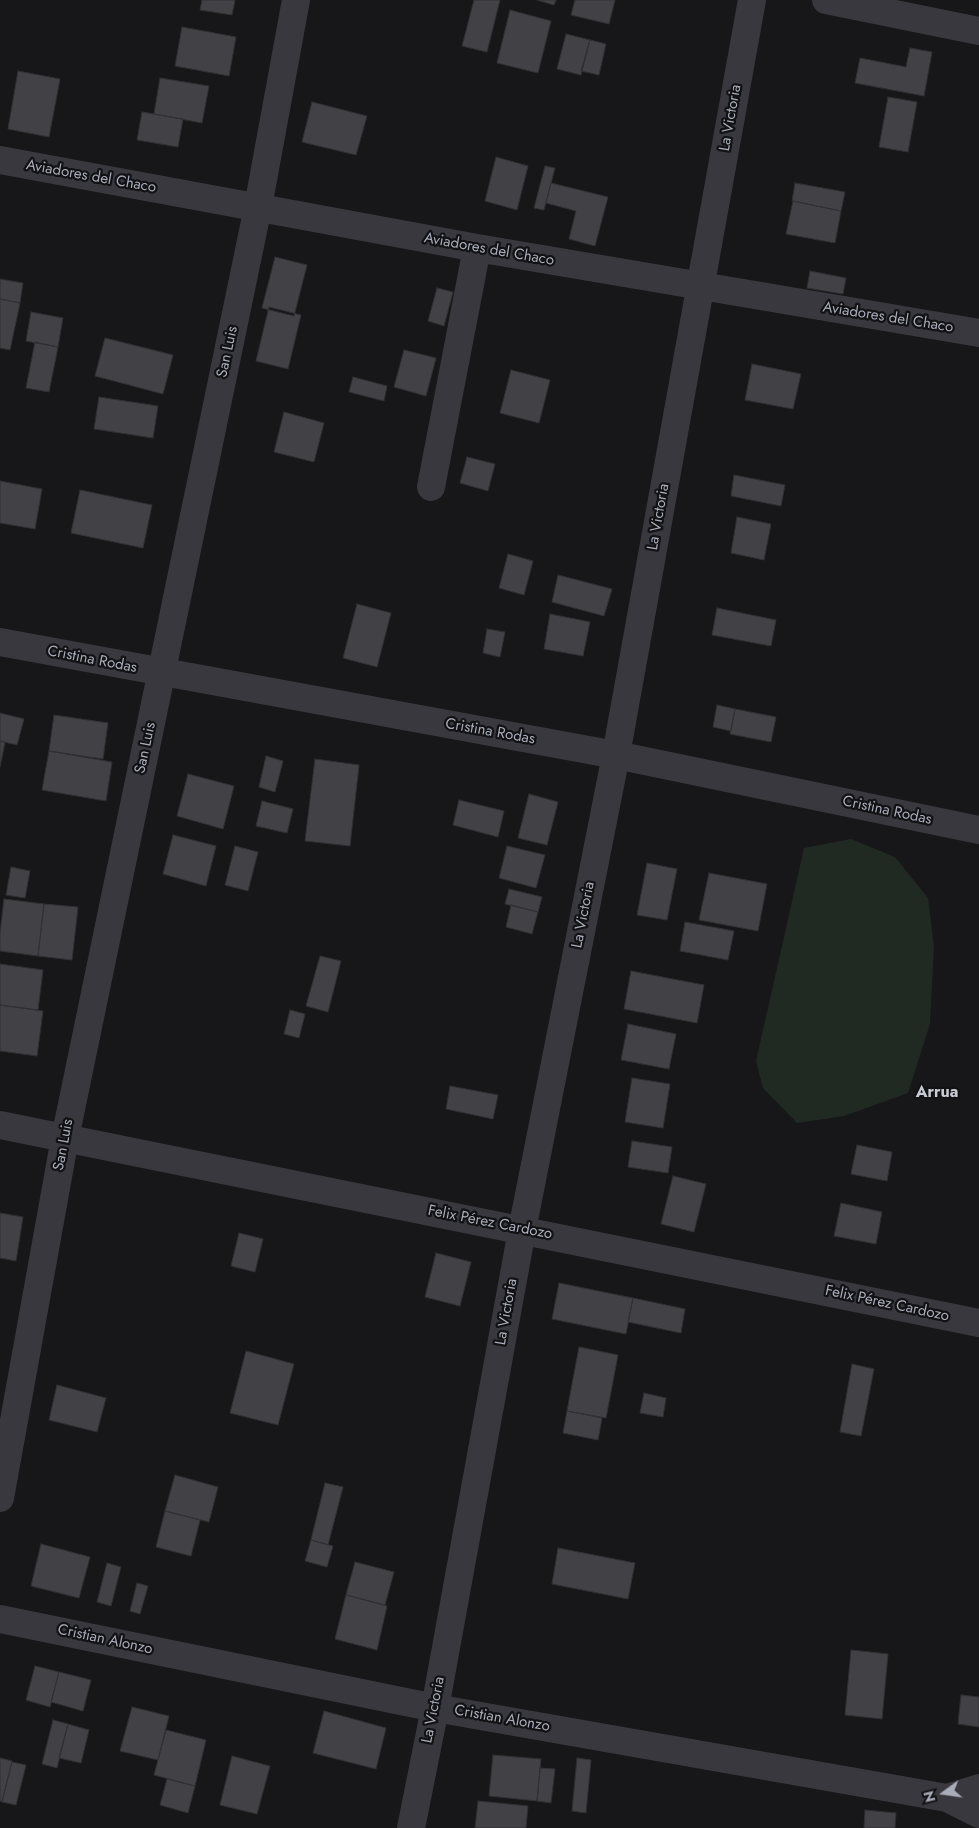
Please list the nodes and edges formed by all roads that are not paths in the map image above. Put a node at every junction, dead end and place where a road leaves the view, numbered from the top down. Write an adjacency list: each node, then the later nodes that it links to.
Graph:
1 (296, 0): 6 (street, San Luis)
2 (752, 0): 8 (street, La Victoria)
3 (826, 0): 4 (street)
4 (979, 31)
5 (0, 160): 6 (street, Aviadores del Chaco)
6 (258, 207): 7 (street, Aviadores del Chaco); 12 (street, San Luis)
7 (477, 248): 8 (street, Aviadores del Chaco); 10 (street)
8 (701, 287): 9 (street, Aviadores del Chaco); 13 (street, La Victoria)
9 (979, 334)
10 (431, 487)
11 (0, 642): 12 (street, Cristina Rodas)
12 (162, 673): 13 (street, Cristina Rodas); 16 (street, San Luis)
13 (616, 755): 14 (street, Cristina Rodas); 17 (street, La Victoria)
14 (979, 830)
15 (0, 1125): 16 (street, Felix Pérez Cardozo)
16 (65, 1138): 17 (street, Felix Pérez Cardozo); 19 (street, San Luis)
17 (522, 1230): 18 (street, Felix Pérez Cardozo); 21 (street, La Victoria)
18 (979, 1323)
19 (0, 1498)
20 (0, 1619): 21 (street, Cristian Alonzo)
21 (435, 1708): 23 (street, Cristian Alonzo); 25 (street, La Victoria)
22 (979, 1788): 23 (street, Cristian Alonzo)
23 (947, 1798): 24 (street, Cristian Alonzo)
24 (979, 1814)
25 (411, 1828)

